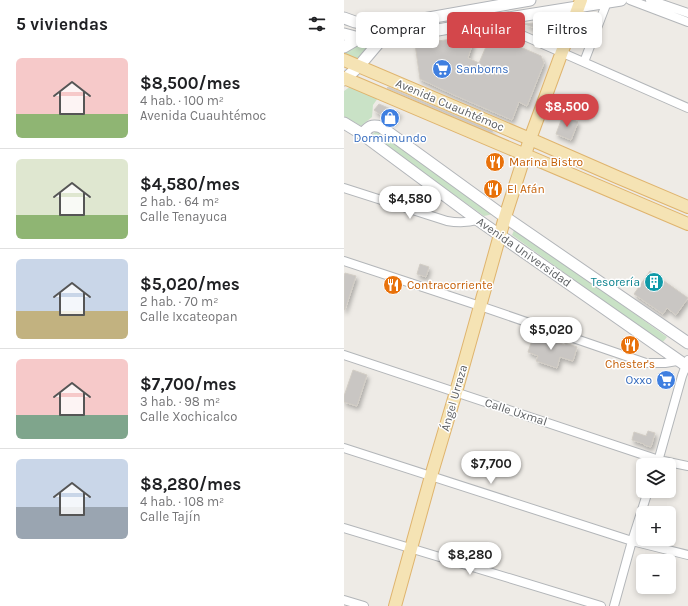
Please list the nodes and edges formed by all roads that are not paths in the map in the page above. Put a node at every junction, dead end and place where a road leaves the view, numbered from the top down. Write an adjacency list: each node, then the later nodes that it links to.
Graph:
1 (530, 0): 9 (main road)
2 (621, 0): 5 (main road)
3 (630, 0): 12 (street)
4 (650, 0): 7 (street)
5 (607, 2): 6 (main road); 21 (street)
6 (580, 3): 8 (main road); 19 (main road)
7 (688, 13)
8 (525, 14)
9 (439, 16)
10 (344, 18): 11 (main road)
11 (356, 22)
12 (688, 22)
13 (344, 34): 15 (main road)
14 (525, 36): 19 (street)
15 (356, 37)
16 (356, 40): 17 (main road)
17 (344, 47)
18 (374, 48): 22 (main road)
19 (561, 52): 21 (street); 27 (main road)
20 (344, 60): 22 (main road, Avenida Cuauhtémoc)
21 (584, 62): 24 (street)
22 (359, 66): 23 (main road); 27 (main road, Avenida Cuauhtémoc)
23 (344, 79): 28 (main road, Avenida Cuauhtémoc)
24 (688, 108)
25 (344, 123): 26 (main road, Avenida Universidad)
26 (362, 134): 31 (main road, Avenida Universidad); 32 (main road, Avenida Universidad)
27 (530, 138): 28 (main road); 30 (main road, Avenida Cuauhtémoc)
28 (524, 154): 31 (main road); 33 (main road, Avenida Cuauhtémoc)
29 (344, 188): 32 (street)
30 (688, 207)
31 (505, 217): 34 (main road, Ángel Urraza); 37 (main road, Avenida Universidad)
32 (478, 220): 34 (main road, Avenida Universidad)
33 (688, 224)
34 (500, 235): 36 (main road, Ángel Urraza); 39 (main road, Avenida Universidad)
35 (344, 261): 36 (street)
36 (480, 306): 39 (street); 40 (main road, Ángel Urraza)
37 (688, 343)
38 (344, 355): 40 (street, Calle Uxmal)
39 (685, 363): 43 (street)
40 (456, 392): 42 (street, Calle Uxmal); 46 (main road, Ángel Urraza)
41 (344, 448): 46 (street)
42 (646, 458)
43 (659, 458)
44 (676, 464): 45 (street, Calle Uxmal)
45 (688, 466)
46 (431, 476): 49 (street); 50 (main road, Ángel Urraza)
47 (646, 498): 49 (street)
48 (344, 528): 50 (street)
49 (632, 541): 51 (street); 56 (street)
50 (411, 548): 54 (main road, Ángel Urraza); 55 (street)
51 (688, 555)
52 (344, 600): 53 (street)
53 (364, 606)
54 (395, 606)
55 (601, 606)
56 (614, 606)

